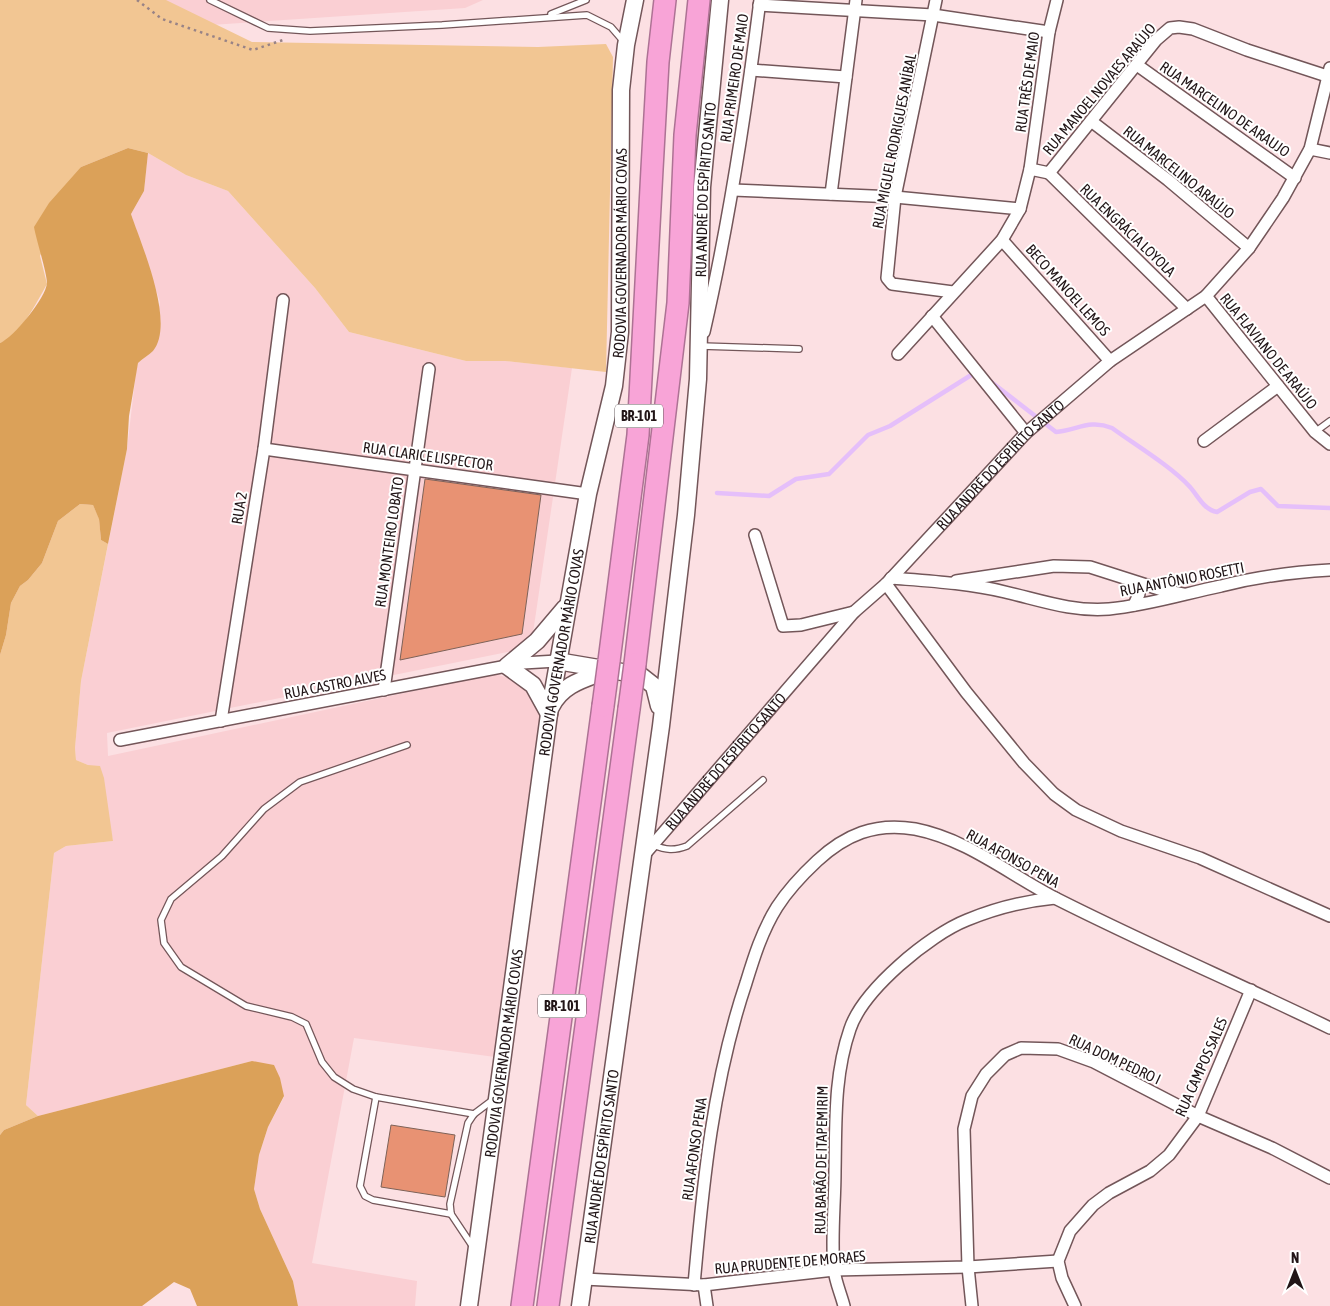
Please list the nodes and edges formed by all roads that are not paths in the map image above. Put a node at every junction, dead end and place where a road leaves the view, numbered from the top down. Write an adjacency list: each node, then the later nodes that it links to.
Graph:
1 (210, 0): 12 (lane)
2 (586, 0): 12 (lane)
3 (634, 0): 14 (street, RODOVIA GOVERNADOR MÁRIO COVAS)
4 (665, 0): 63 (highway, RODOVIA GOVERNADOR MÁRIO COVAS / BR-101)
5 (699, 0): 90 (highway, BR-101, bridge)
6 (720, 0): 37 (street, RUA ANDRÉ DO ESPÍRITO SANTO)
7 (936, 0): 11 (street, RUA MIGUEL RODRIGUES ANÍBAL)
8 (1057, 0): 13 (street, RUA TRÊS DE MAIO)
9 (759, 2): 10 (street); 16 (street, RUA PRIMEIRO DE MAIO)
10 (856, 4): 11 (street); 18 (street)
11 (933, 15): 13 (street); 27 (street, RUA MIGUEL RODRIGUES ANÍBAL)
12 (526, 18): 14 (lane)
13 (1049, 32): 22 (street, RUA TRÊS DE MAIO)
14 (626, 45): 49 (street, RODOVIA GOVERNADOR MÁRIO COVAS)
15 (1137, 65): 17 (street, RUA MANOEL NOVAES ARAÚJO); 19 (street, RUA MANOEL NOVAES ARAÚJO); 24 (street, RUA MARCELINO DE ARAUJO)
16 (751, 70): 18 (street); 25 (street, RUA PRIMEIRO DE MAIO)
17 (1328, 72): 20 (street, RUA ANDRÉ DO ESPÍRITO SANTO)
18 (846, 77): 26 (street)
19 (1091, 121): 23 (street, RUA MANOEL NOVAES ARAÚJO); 30 (street, RUA MARCELINO ARAÚJO)
20 (1310, 149): 21 (street); 24 (street, RUA ANDRÉ DO ESPÍRITO SANTO)
21 (1330, 153)
22 (1030, 169): 23 (street, RUA MANOEL NOVAES ARAÚJO); 28 (street)
23 (1049, 173): 34 (street, RUA ENGRÁCIA LOYOLA)
24 (1295, 178): 30 (street, RUA ANDRÉ DO ESPÍRITO SANTO)
25 (733, 190): 26 (street); 37 (street, RUA PRIMEIRO DE MAIO)
26 (831, 194): 27 (street)
27 (895, 197): 28 (street); 31 (street, RUA MIGUEL RODRIGUES ANÍBAL)
28 (1020, 208): 29 (street)
29 (1002, 240): 31 (street); 39 (street, BECO MANOEL LEMOS)
30 (1249, 248): 32 (street, RUA ANDRÉ DO ESPÍRITO SANTO)
31 (953, 292): 35 (street)
32 (1206, 296): 34 (street, RUA ANDRÉ DO ESPÍRITO SANTO); 41 (street, RUA FLAVIANO DE ARAÚJO)
33 (283, 300): 47 (street, RUA 2)
34 (1187, 309): 39 (street, RUA ANDRÉ DO ESPÍRITO SANTO)
35 (932, 316): 38 (street); 44 (street)
36 (799, 349): 37 (lane)
37 (700, 350): 67 (street, RUA ANDRÉ DO ESPÍRITO SANTO)
38 (898, 354)
39 (1110, 360): 44 (street, RUA ANDRÉ DO ESPÍRITO SANTO)
40 (429, 369): 48 (street, RUA MONTEIRO LOBATO)
41 (1278, 386): 43 (street, RUA FLAVIANO DE ARAÚJO); 45 (street)
42 (1330, 421): 43 (lane)
43 (1315, 432): 46 (street, RUA FLAVIANO DE ARAÚJO)
44 (1026, 433): 53 (street, RUA ANDRÉ DO ESPÍRITO SANTO)
45 (1204, 441)
46 (1330, 444)
47 (264, 448): 48 (street, RUA CLARICE LISPECTOR); 66 (street, RUA 2)
48 (414, 470): 49 (street, RUA CLARICE LISPECTOR); 64 (street, RUA MONTEIRO LOBATO)
49 (588, 494): 58 (street, RODOVIA GOVERNADOR MÁRIO COVAS)
50 (755, 535): 60 (street)
51 (1330, 570): 57 (street, RUA ANTÔNIO ROSETTI)
52 (1002, 572): 54 (street); 55 (street); 56 (street)
53 (889, 581): 54 (street, RUA ANTÔNIO ROSETTI); 60 (street, RUA ANDRÉ DO ESPÍRITO SANTO); 73 (street)
54 (947, 583): 56 (street, RUA ANTÔNIO ROSETTI)
55 (1138, 583): 57 (street); 59 (street)
56 (1004, 591): 59 (street, RUA ANTÔNIO ROSETTI)
57 (1189, 595): 59 (street, RUA ANTÔNIO ROSETTI)
58 (568, 604): 61 (street, RODOVIA GOVERNADOR MÁRIO COVAS); 62 (street)
59 (1134, 605)
60 (854, 612): 71 (street, RUA ANDRÉ DO ESPÍRITO SANTO)
61 (557, 662): 62 (street, RUA CASTRO ALVES); 63 (street); 65 (street, RODOVIA GOVERNADOR MÁRIO COVAS)
62 (507, 666): 64 (street, RUA CASTRO ALVES); 65 (street)
63 (608, 666): 65 (street); 67 (street); 89 (highway, RODOVIA GOVERNADOR MÁRIO COVAS / BR-101, bridge)
64 (384, 690): 66 (street, RUA CASTRO ALVES)
65 (549, 714): 76 (street, RODOVIA GOVERNADOR MÁRIO COVAS)
66 (221, 721): 68 (street, RUA CASTRO ALVES)
67 (661, 726): 71 (street, RUA ANDRÉ DO ESPÍRITO SANTO)
68 (120, 740)
69 (407, 745): 77 (lane)
70 (763, 780): 71 (lane)
71 (648, 851): 86 (street, RUA ANDRÉ DO ESPÍRITO SANTO)
72 (1055, 898): 74 (street, RUA AFONSO PENA); 85 (street, RUA BARÃO DE ITAPEMIRIM); 87 (street, RUA AFONSO PENA)
73 (1330, 916)
74 (1251, 990): 75 (street, RUA AFONSO PENA); 79 (street, RUA CAMPOS SALES)
75 (1330, 1028)
76 (498, 1096): 78 (lane); 82 (street, RODOVIA GOVERNADOR MÁRIO COVAS)
77 (376, 1097): 78 (lane); 81 (lane)
78 (474, 1114): 81 (lane)
79 (1198, 1116): 80 (street, RUA DOM PEDRO I); 83 (street, RUA CAMPOS SALES); 84 (street, RUA DOM PEDRO I)
80 (1330, 1178)
81 (451, 1214): 82 (lane)
82 (476, 1252): 88 (street, RODOVIA GOVERNADOR MÁRIO COVAS)
83 (1058, 1261): 84 (street, RUA PRUDENTE DE MORAES); 95 (street)
84 (968, 1267): 85 (street, RUA PRUDENTE DE MORAES); 94 (street, RUA DOM PEDRO I)
85 (834, 1270): 87 (street, RUA PRUDENTE DE MORAES); 93 (street, RUA BARÃO DE ITAPEMIRIM)
86 (584, 1279): 87 (street, RUA PRUDENTE DE MORAES); 91 (street, RUA ANDRÉ DO ESPÍRITO SANTO)
87 (699, 1285): 92 (street, RUA AFONSO PENA)
88 (469, 1306)
89 (522, 1306)
90 (548, 1306)
91 (580, 1306)
92 (707, 1306)
93 (844, 1306)
94 (972, 1306)
95 (1075, 1306)

